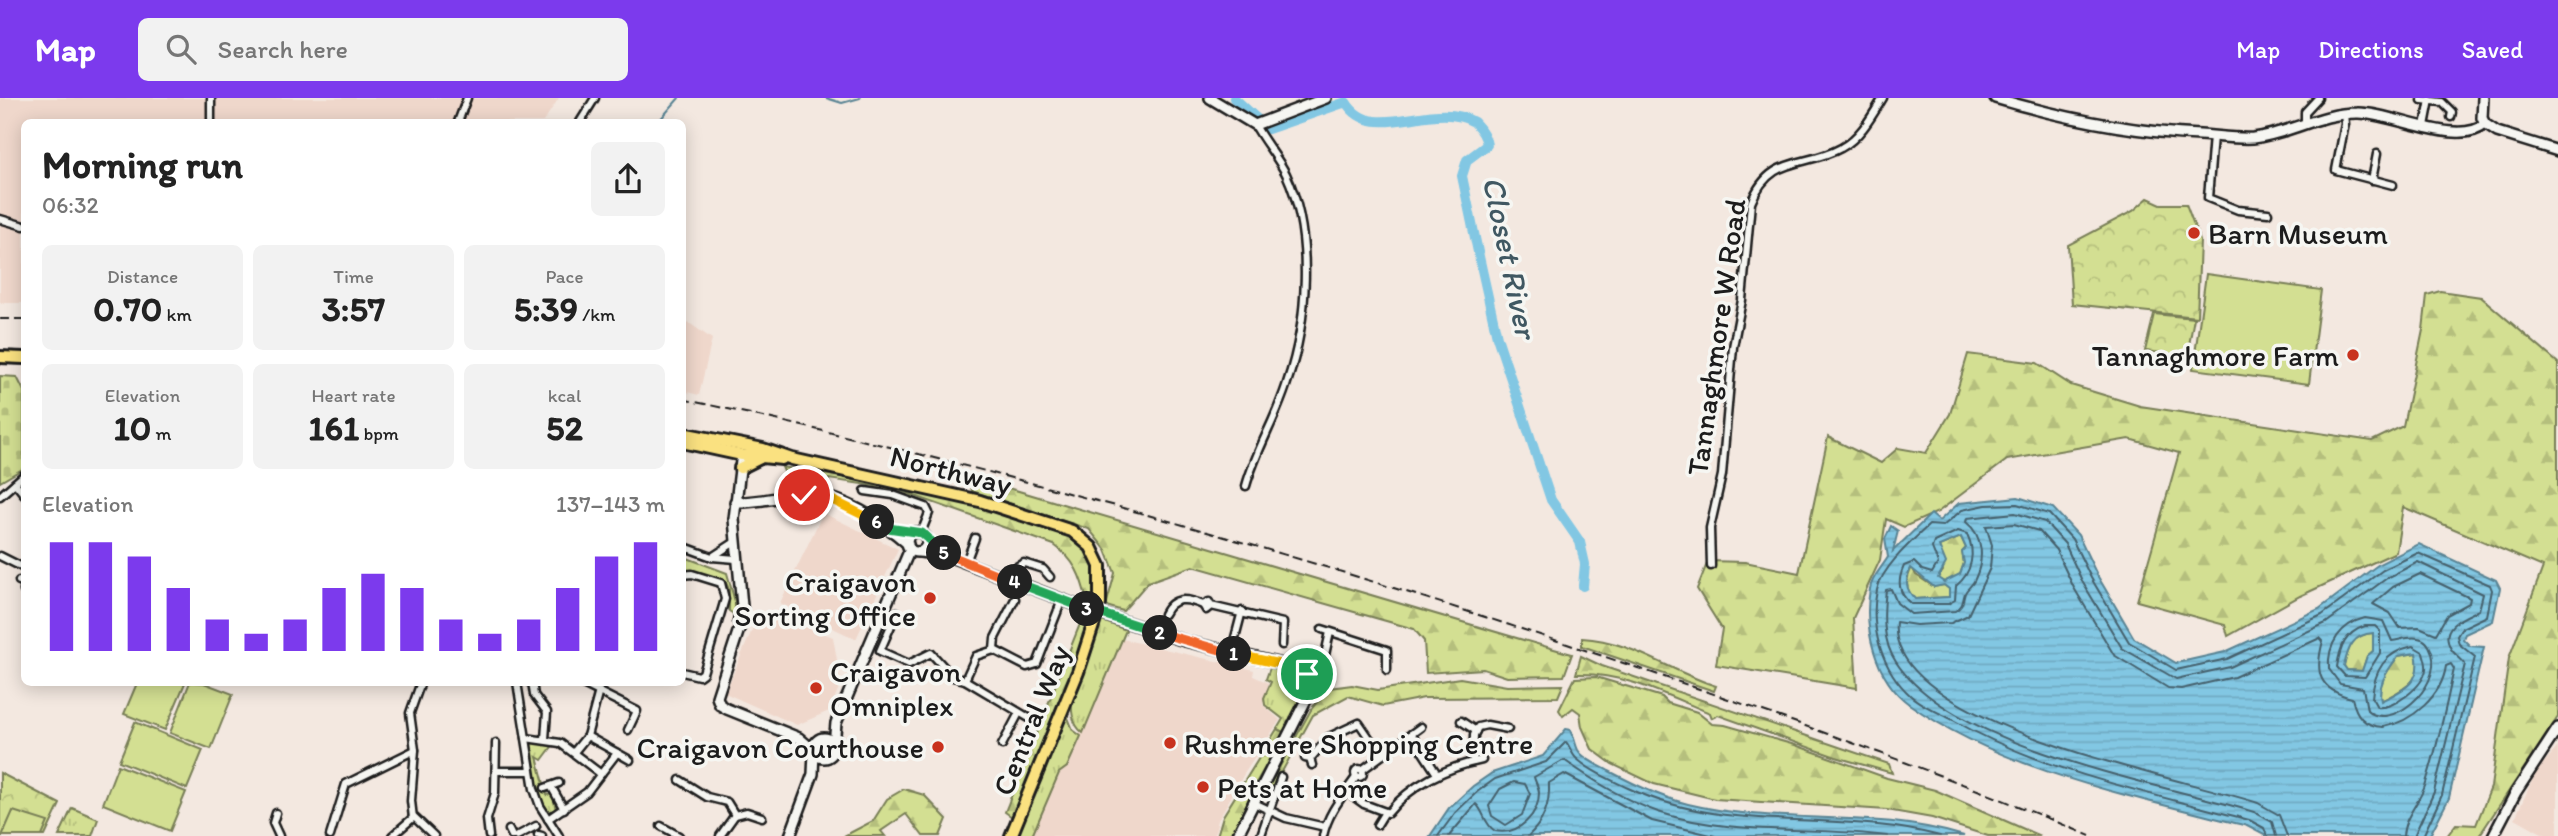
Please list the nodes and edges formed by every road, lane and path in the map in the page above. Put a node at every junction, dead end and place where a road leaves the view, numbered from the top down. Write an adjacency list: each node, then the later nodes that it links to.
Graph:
1 (211, 98): 14 (street)
2 (467, 98): 15 (street)
3 (596, 98): 16 (street)
4 (1210, 98): 17 (street)
5 (1326, 98): 17 (street)
6 (1883, 98): 58 (street, Tannaghmore W Road)
7 (1995, 98): 21 (street)
8 (2318, 98): 18 (street)
9 (2483, 98): 19 (street)
10 (2422, 100): 11 (street)
11 (2430, 100): 13 (street); 20 (street)
12 (2344, 114): 18 (street); 20 (street); 24 (street)
13 (2451, 117)
14 (211, 119)
15 (459, 119)
16 (582, 119)
17 (1259, 123): 40 (street)
18 (2305, 123): 21 (street)
19 (2485, 124): 20 (street); 22 (street)
20 (2426, 126)
21 (2213, 136): 26 (street)
22 (2558, 151)
23 (2376, 154): 24 (street)
24 (2372, 180): 25 (street)
25 (2393, 185)
26 (2268, 214)
27 (0, 219): 28 (street)
28 (21, 225)
29 (0, 357): 30 (highway)
30 (21, 358)
31 (686, 439): 33 (highway, Northway)
32 (686, 439): 34 (highway, Northway)
33 (743, 450): 34 (highway, Northway); 35 (highway, Northway); 36 (highway, Northway); 37 (street)
34 (728, 453): 37 (street)
35 (760, 458): 36 (highway, Northway); 37 (highway)
36 (792, 459): 50 (highway, Northway)
37 (740, 469): 44 (street)
38 (21, 478): 39 (street)
39 (15, 483): 41 (street); 43 (street)
40 (1246, 486)
41 (21, 490)
42 (865, 491): 46 (street)
43 (0, 496)
44 (736, 502): 45 (street); 48 (street)
45 (888, 528): 46 (street); 51 (street)
46 (921, 536): 51 (street); 51 (street); 53 (street)
47 (975, 538): 56 (street)
48 (735, 542): 54 (street); 55 (street)
49 (686, 547): 54 (street)
50 (1091, 547): 136 (highway, Central Way)
51 (914, 549): 53 (street); 85 (street)
52 (0, 556): 57 (street)
53 (948, 556): 56 (street)
54 (712, 557): 55 (street)
55 (736, 559): 95 (street)
56 (965, 562): 61 (street)
57 (21, 566)
58 (1711, 566)
59 (686, 575): 74 (street)
60 (1050, 577): 61 (street)
61 (1012, 580): 63 (street)
62 (1015, 599): 70 (street)
63 (1062, 600): 70 (street); 71 (street, bridge)
64 (1242, 611): 65 (street); 69 (street); 71 (street)
65 (1164, 614)
66 (902, 622): 76 (street)
67 (1322, 629): 68 (street)
68 (1330, 632): 72 (street); 73 (street)
69 (1282, 645)
70 (994, 649): 76 (street)
71 (1224, 651): 75 (street)
72 (1323, 664): 75 (street); 75 (street)
73 (1387, 670)
74 (686, 672)
75 (1312, 676): 119 (street)
76 (965, 680): 82 (street)
77 (420, 686): 100 (street)
78 (518, 686): 93 (street)
79 (533, 686): 94 (street)
80 (588, 686): 81 (street)
81 (599, 691): 88 (street); 92 (street)
82 (1019, 713): 83 (street); 99 (street)
83 (1029, 718)
84 (1461, 721): 90 (street)
85 (836, 723): 96 (street); 98 (street)
86 (1422, 727): 91 (street)
87 (2558, 728): 134 (street)
88 (628, 730)
89 (1505, 730): 90 (street)
90 (1476, 731): 109 (street)
91 (1411, 734): 104 (street); 114 (street)
92 (587, 736): 101 (street); 103 (street)
93 (526, 738): 94 (street); 111 (street)
94 (545, 738): 101 (street)
95 (799, 738): 96 (street); 102 (street)
96 (821, 738): 98 (street); 102 (street)
97 (496, 743): 110 (street)
98 (834, 745): 105 (street)
99 (1002, 745)
100 (415, 750): 126 (street); 138 (street)
101 (575, 752): 112 (street)
102 (814, 752): 105 (street); 113 (street)
103 (617, 753): 106 (street); 112 (street)
104 (1381, 755): 108 (street); 118 (street)
105 (827, 758): 113 (street)
106 (629, 760)
107 (1482, 760): 109 (street)
108 (1309, 761)
109 (1473, 762): 114 (street)
110 (496, 771): 111 (street); 141 (street)
111 (530, 771): 127 (street)
112 (601, 774): 120 (street)
113 (813, 774): 133 (street)
114 (1437, 774): 122 (street)
115 (1280, 777): 121 (street)
116 (559, 783): 120 (street)
117 (684, 784): 125 (street)
118 (1346, 791): 122 (street); 131 (street)
119 (1252, 803): 121 (street); 145 (street)
120 (564, 809): 127 (street)
121 (1270, 811): 131 (street); 132 (street)
122 (1385, 812): 128 (street)
123 (276, 813): 137 (street)
124 (759, 814): 125 (street)
125 (735, 815): 144 (street)
126 (413, 818): 139 (street); 140 (street)
127 (548, 819): 142 (street)
128 (1377, 825)
129 (536, 826): 135 (street)
130 (660, 826): 143 (street)
131 (1325, 827): 146 (street)
132 (1265, 831)
133 (792, 832)
134 (2494, 833)
135 (513, 834)
136 (1013, 834)
137 (279, 836)
138 (330, 836)
139 (392, 836)
140 (434, 836)
141 (489, 836)
142 (559, 836)
143 (680, 836)
144 (720, 836)
145 (1237, 836)
146 (1323, 836)

